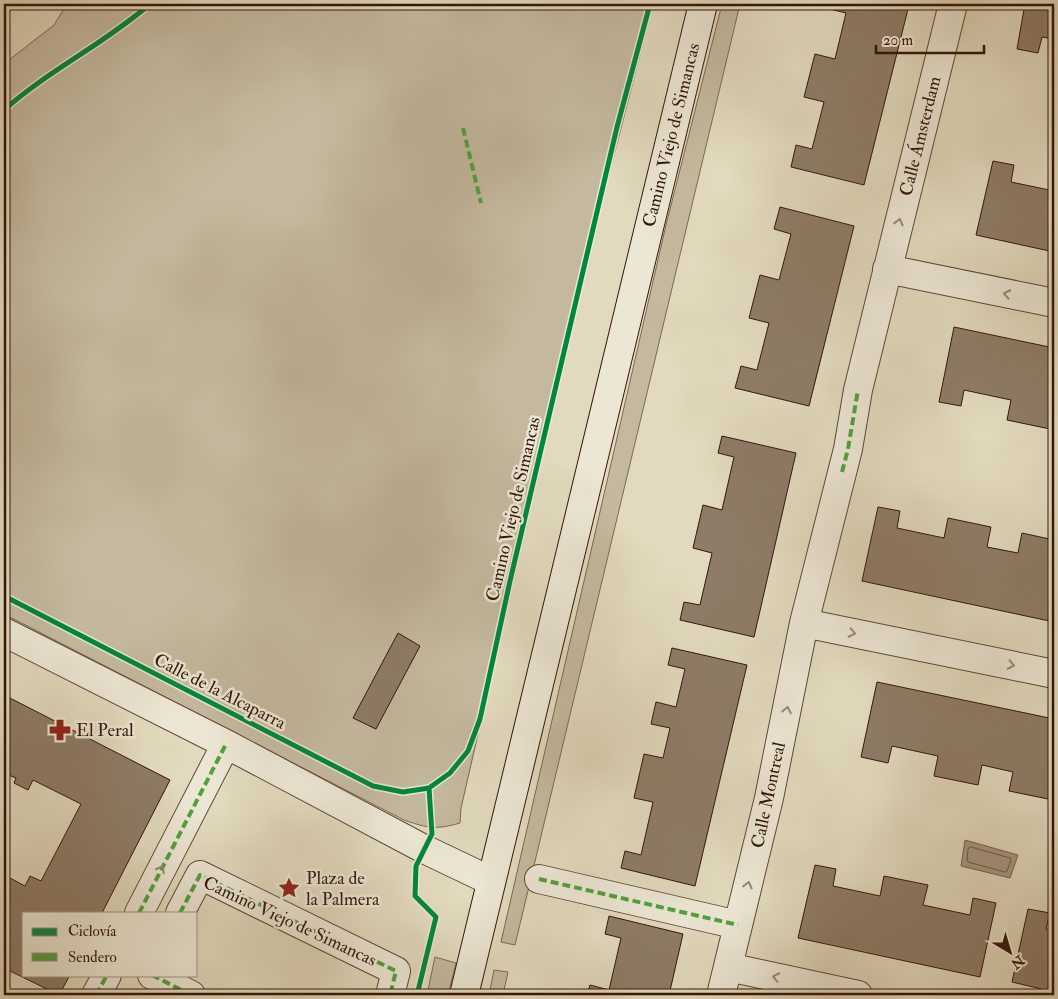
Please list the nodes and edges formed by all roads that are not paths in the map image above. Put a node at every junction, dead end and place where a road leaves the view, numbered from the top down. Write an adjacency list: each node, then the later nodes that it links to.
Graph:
1 (703, 4): 11 (street, Camino Viejo de Simancas)
2 (953, 4): 3 (street, Calle Ámsterdam, one-way to 2)
3 (887, 269): 4 (street, one-way to 3); 5 (street, Calle Ámsterdam)
4 (1054, 303)
5 (845, 460): 6 (street, Calle Montreal)
6 (804, 623): 8 (street, one-way to 8); 14 (street, Calle Montreal, one-way to 6)
7 (4, 632): 9 (street)
8 (1054, 674)
9 (226, 744): 11 (street); 12 (street, one-way to 9)
10 (539, 879): 14 (street)
11 (491, 881): 21 (street, Camino Viejo de Simancas)
12 (140, 912)
13 (181, 912): 20 (street, Camino Viejo de Simancas)
14 (738, 925): 15 (street, Calle Montreal)
15 (728, 967): 22 (street, Calle Montreal); 23 (street, one-way to 15)
16 (106, 976): 18 (street)
17 (154, 976): 19 (street)
18 (96, 995)
19 (191, 995)
20 (390, 995)
21 (464, 995)
22 (721, 995)
23 (858, 995)

